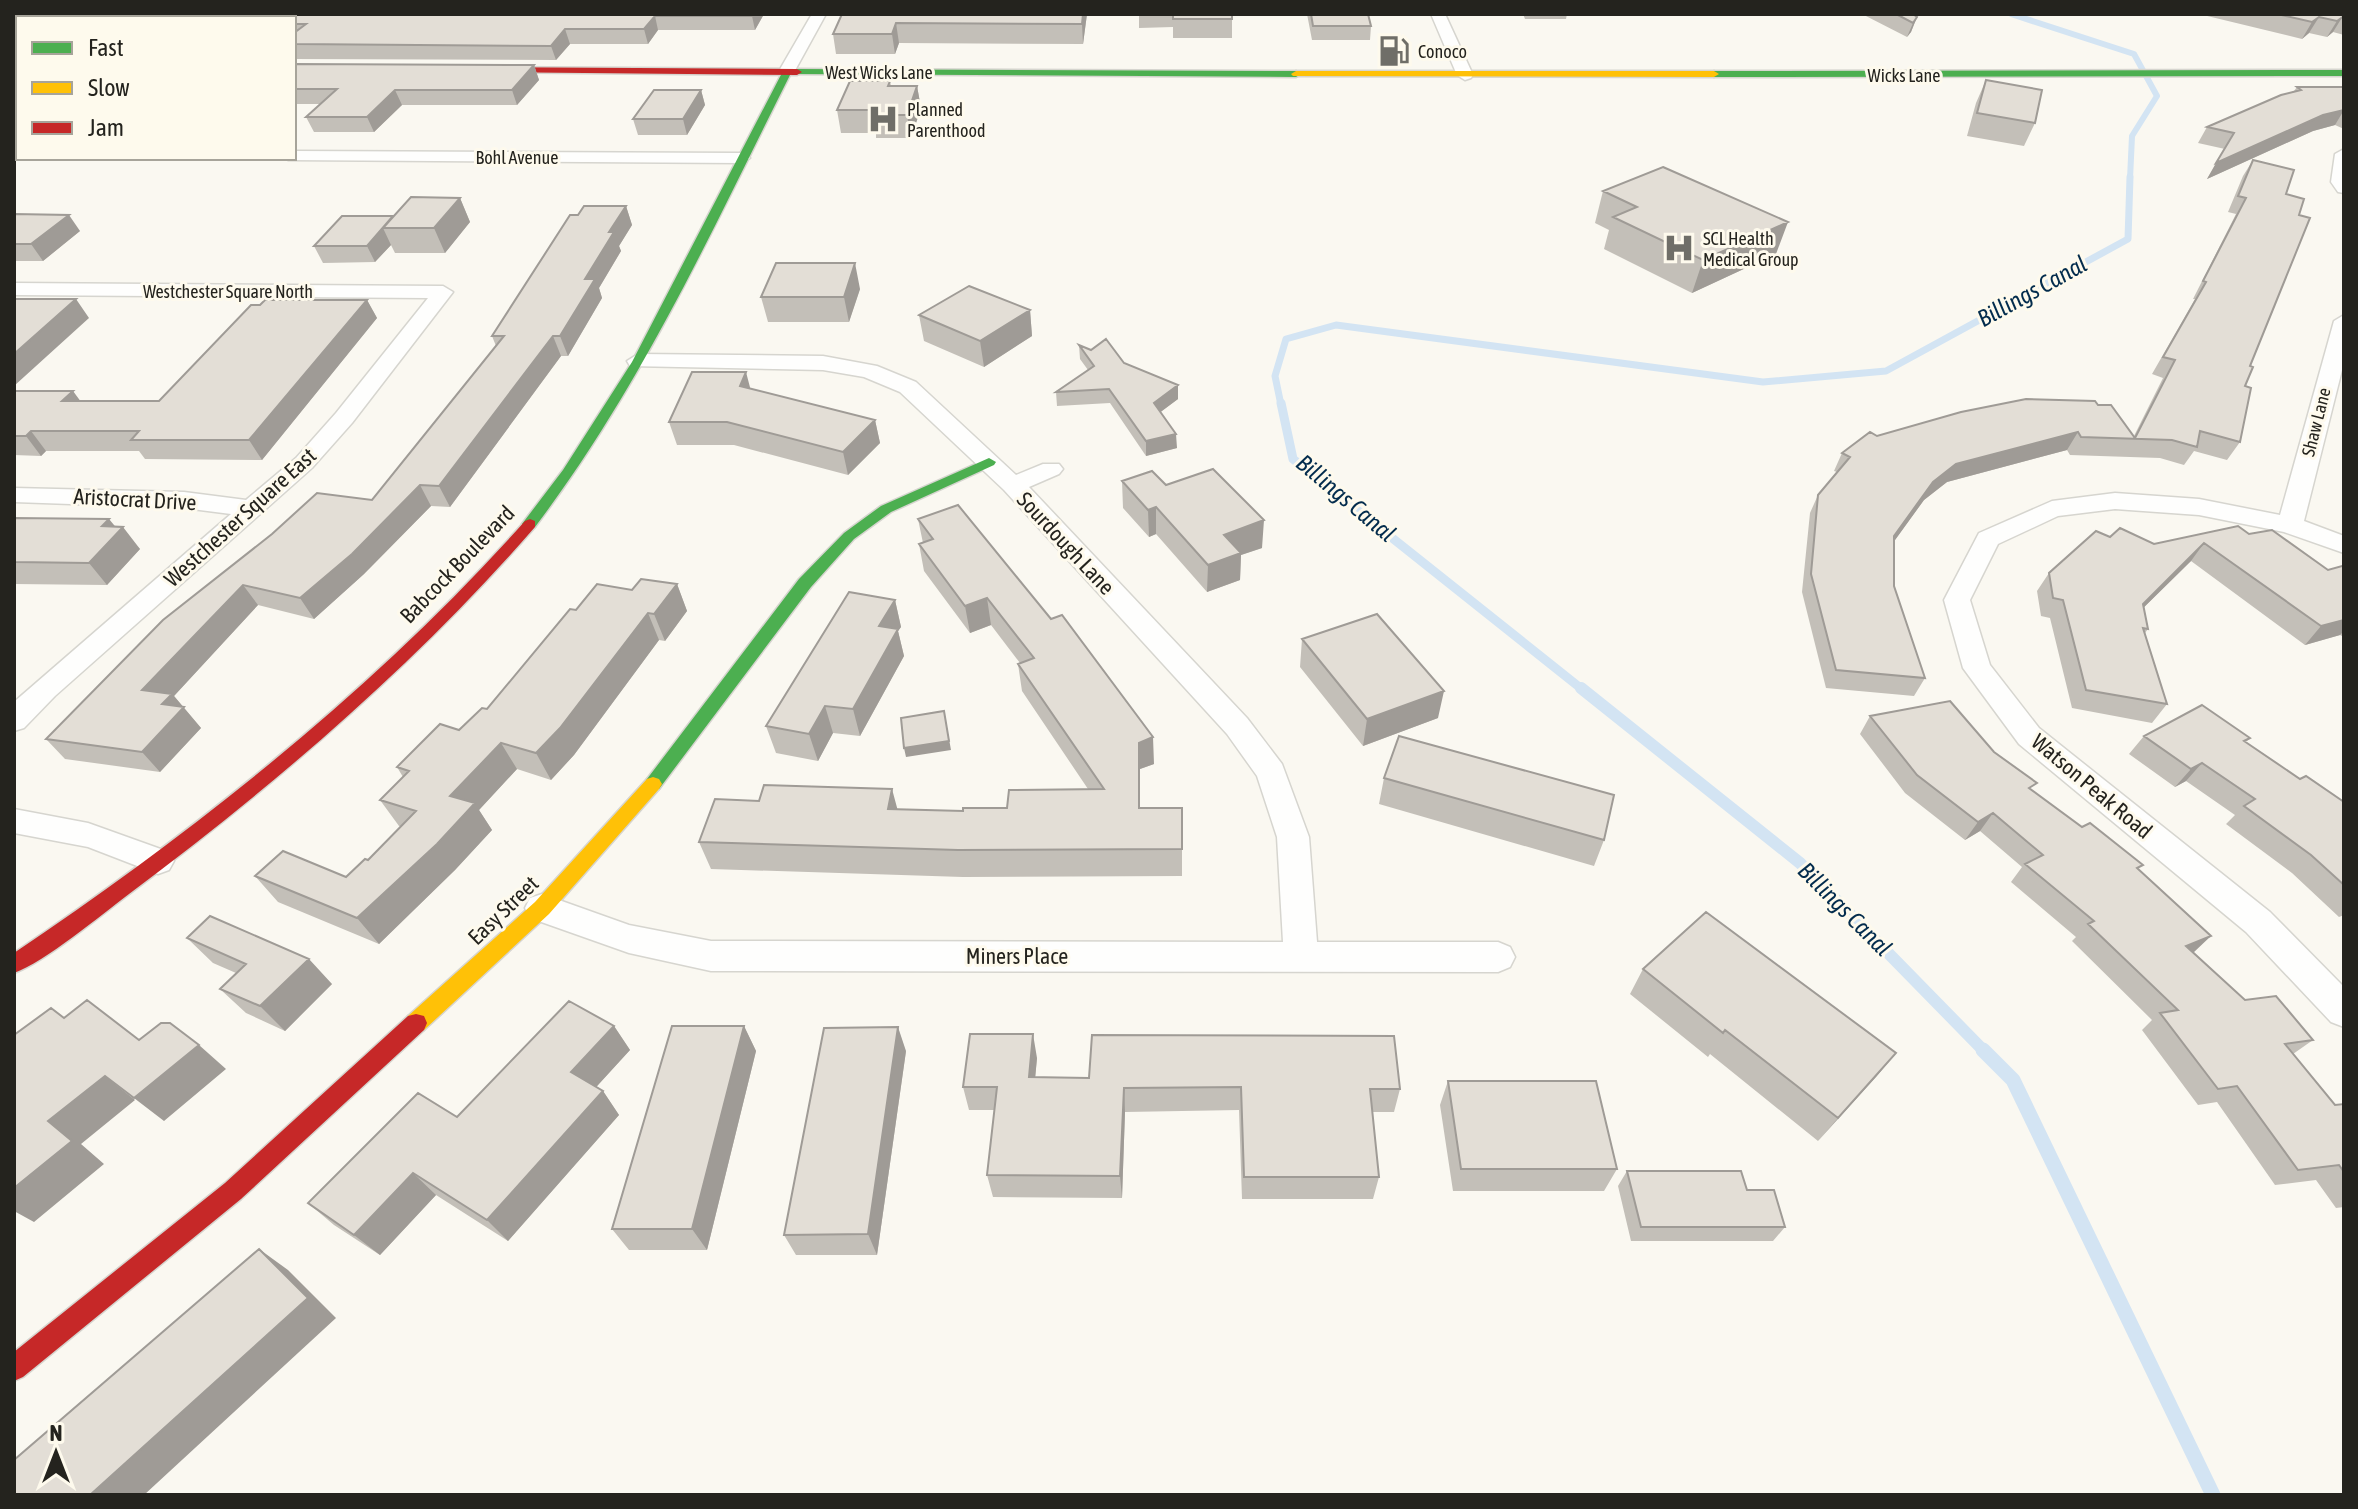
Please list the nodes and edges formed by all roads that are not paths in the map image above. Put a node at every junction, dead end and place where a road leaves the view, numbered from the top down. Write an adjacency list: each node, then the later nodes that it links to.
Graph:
1 (819, 14): 4 (street)
2 (1438, 14): 6 (street)
3 (453, 69): 4 (main road, West Wicks Lane)
4 (787, 71): 6 (main road, West Wicks Lane); 9 (main road, Babcock Boulevard)
5 (2344, 73): 6 (main road, Wicks Lane)
6 (1465, 75)
7 (2344, 154): 10 (street)
8 (296, 156): 9 (street, Bohl Avenue)
9 (741, 158): 14 (main road, Babcock Boulevard)
10 (2344, 188)
11 (14, 289): 12 (street, Westchester Square North)
12 (443, 292): 19 (street, Westchester Square East)
13 (2344, 321): 20 (street, Shaw Lane)
14 (638, 361): 15 (street, Sourdough Lane); 24 (main road, Babcock Boulevard)
15 (989, 462): 17 (street, Sourdough Lane); 25 (main road, Easy Street)
16 (1051, 469): 17 (street)
17 (1013, 485): 26 (street, Sourdough Lane)
18 (14, 495): 19 (street, Aristocrat Drive)
19 (255, 509): 22 (street, Westchester Square East)
20 (2290, 525): 21 (street, Watson Peak Road); 29 (street, Watson Peak Road)
21 (2344, 545)
22 (14, 720)
23 (14, 821): 24 (street)
24 (158, 861): 28 (main road, Babcock Boulevard)
25 (542, 908): 26 (street, Miners Place); 30 (main road, Easy Street)
26 (1301, 957): 27 (street, Miners Place)
27 (1498, 957)
28 (14, 964)
29 (2344, 1011)
30 (14, 1368)

